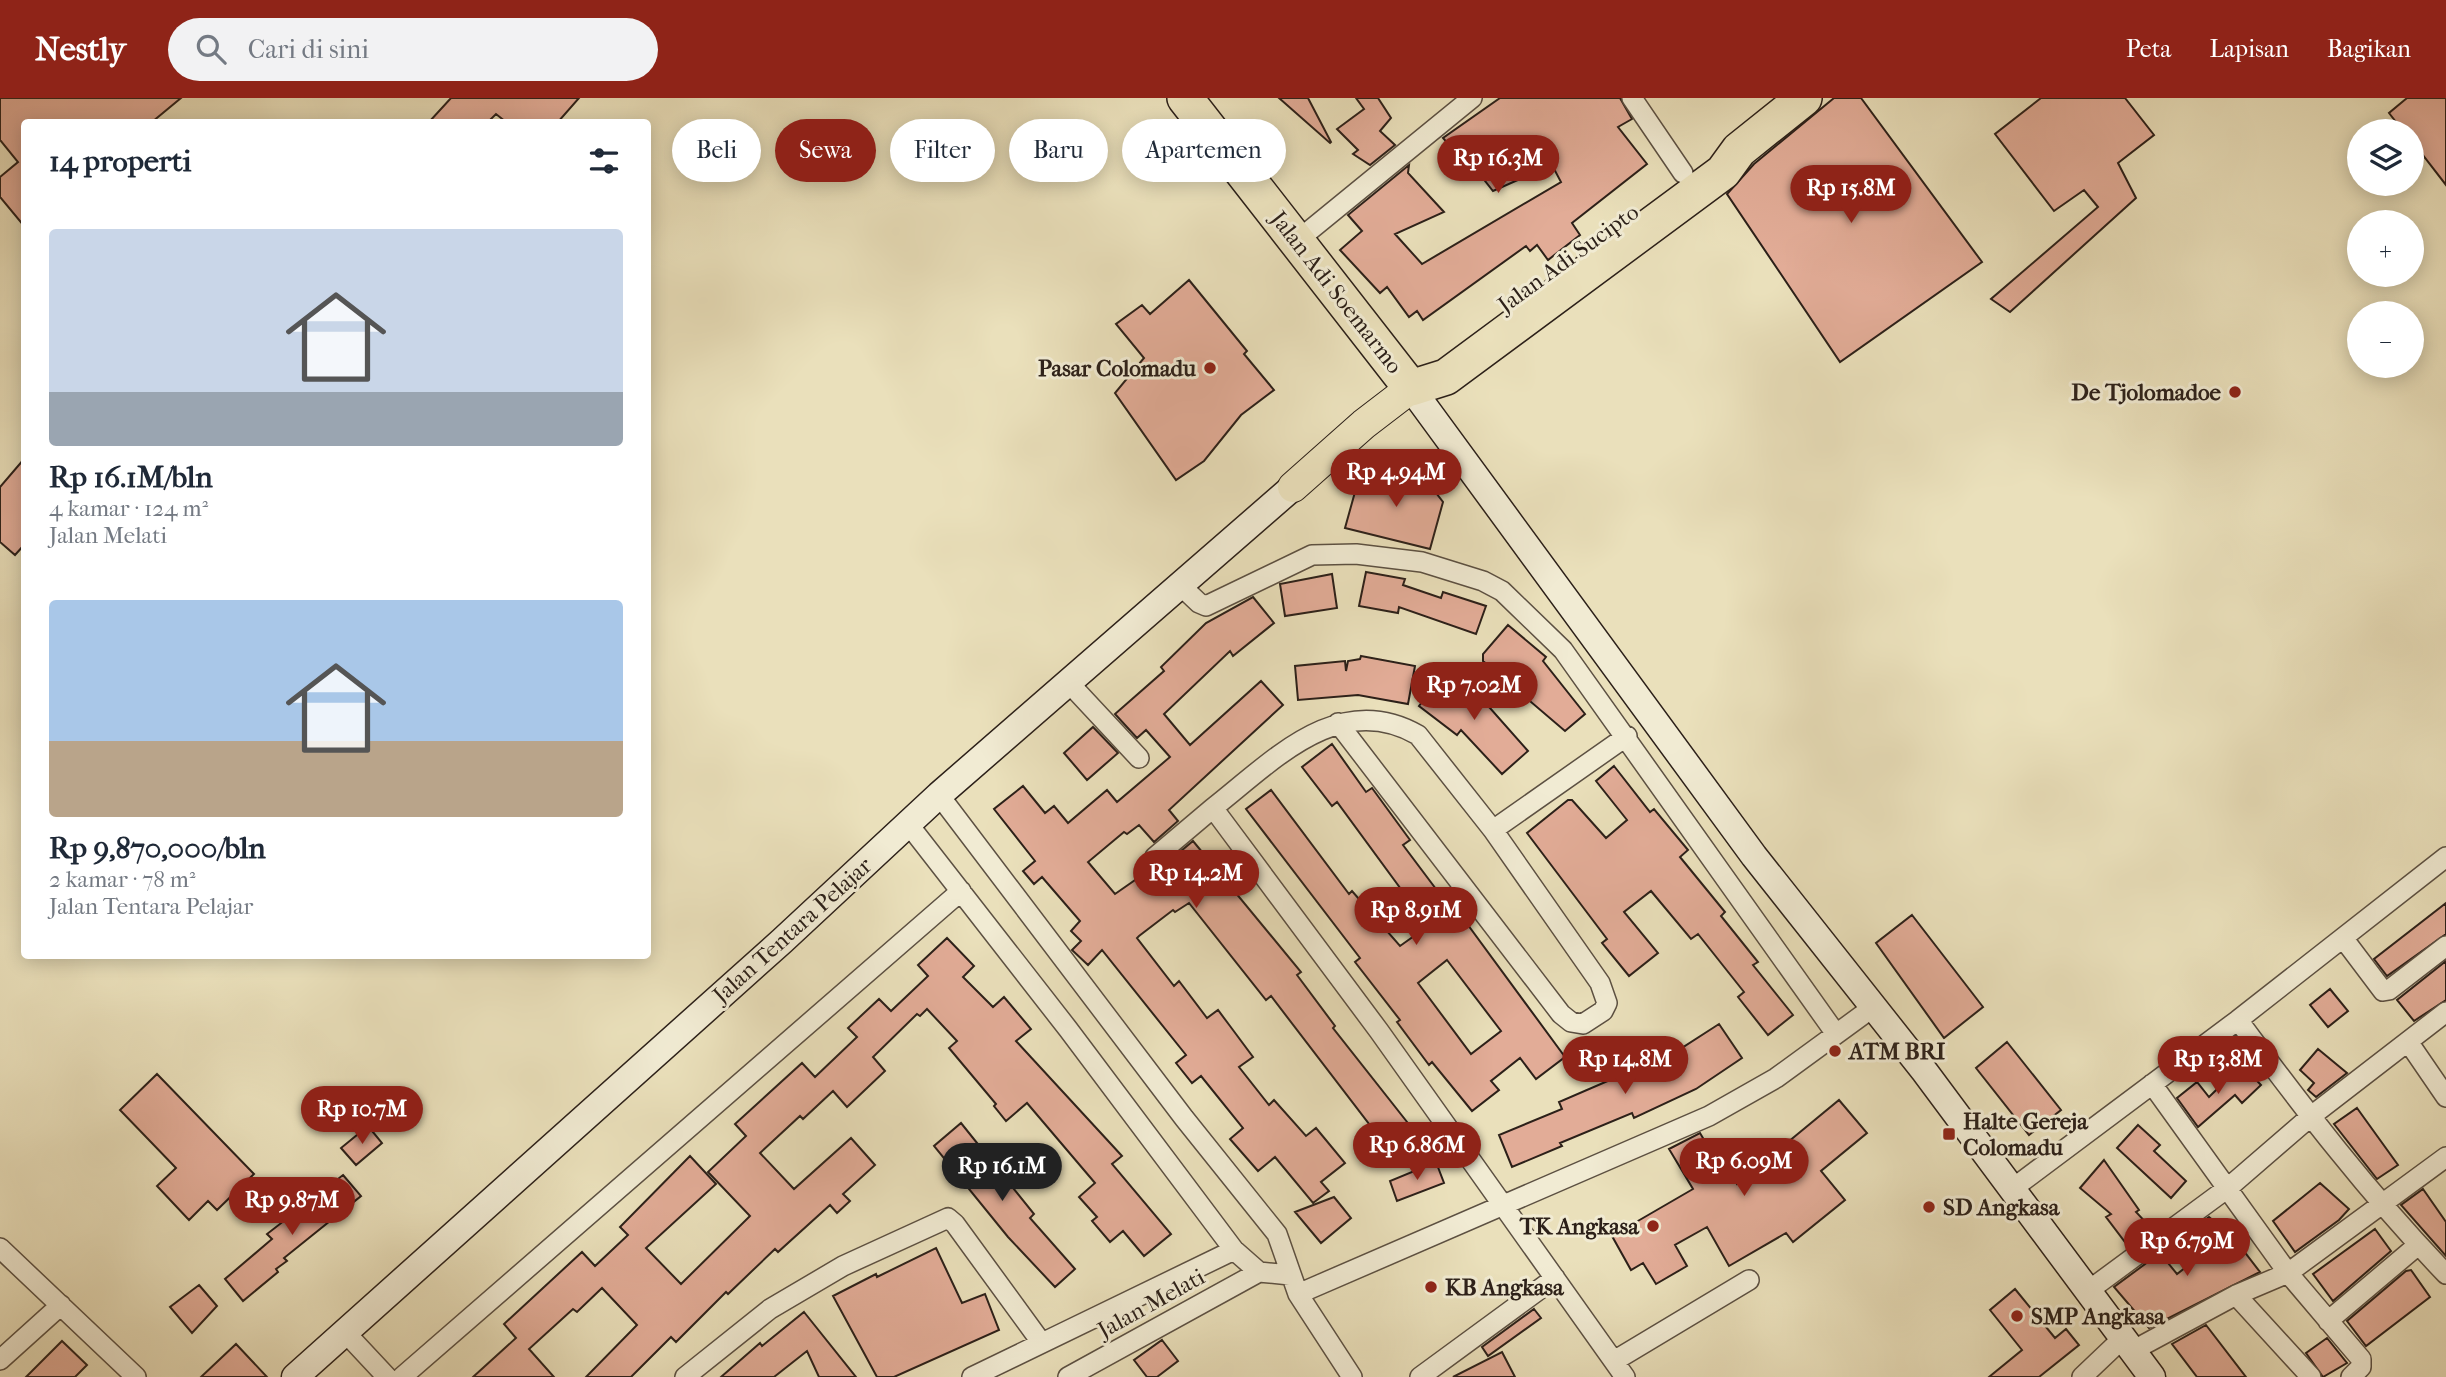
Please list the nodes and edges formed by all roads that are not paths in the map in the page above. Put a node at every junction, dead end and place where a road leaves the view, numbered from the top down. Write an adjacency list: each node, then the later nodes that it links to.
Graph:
1 (1185, 98): 7 (highway, Jalan Adi Soemarmo)
2 (1472, 98): 7 (street)
3 (1632, 98): 6 (street)
4 (1804, 98): 5 (highway, Jalan Adi Sucipto)
5 (1738, 150): 6 (highway, Jalan Adi Sucipto); 8 (highway, Jalan Adi Sucipto)
6 (1683, 173): 8 (highway, Jalan Adi Sucipto)
7 (1298, 240): 8 (highway, Jalan Adi Soemarmo)
8 (1411, 388): 9 (main road, Jalan Adi Sucipto); 24 (main road)
9 (1293, 487): 10 (main road, Jalan Tentara Pelajar)
10 (1181, 586): 11 (main road, Jalan Tentara Pelajar); 13 (street)
11 (1069, 683): 14 (street); 15 (main road, Jalan Tentara Pelajar)
12 (1338, 723): 16 (street); 18 (street); 18 (street)
13 (1627, 736): 18 (street); 27 (street)
14 (1139, 758)
15 (939, 795): 17 (main road, Jalan Tentara Pelajar); 43 (street)
16 (1213, 808): 19 (street); 35 (street)
17 (909, 825): 21 (street); 51 (main road, Jalan Tentara Pelajar)
18 (1493, 830)
19 (1155, 857)
20 (2446, 857): 22 (street)
21 (961, 891): 39 (street); 59 (street)
22 (2343, 938): 23 (street); 26 (street)
23 (2446, 946)
24 (1872, 1008): 27 (street); 34 (main road)
25 (2446, 1012): 28 (street)
26 (2238, 1020): 29 (street); 31 (street)
27 (1836, 1034): 35 (street)
28 (2409, 1043): 30 (street); 31 (street)
29 (2152, 1084): 33 (street); 34 (street)
30 (2446, 1097)
31 (2310, 1117): 33 (street); 36 (street)
32 (2446, 1157): 36 (street)
33 (2229, 1187): 41 (street); 46 (street)
34 (2012, 1189): 46 (main road)
35 (1504, 1205): 44 (street); 47 (street)
36 (2382, 1205): 37 (street); 41 (street)
37 (2418, 1245): 42 (street); 50 (street)
38 (0, 1248): 49 (street)
39 (1234, 1250): 40 (street); 52 (street)
40 (1259, 1272): 43 (street); 62 (street, Jalan Melati)
41 (2288, 1273): 48 (street); 50 (street)
42 (2446, 1274)
43 (1290, 1275): 47 (street)
44 (1555, 1278): 55 (street); 64 (street)
45 (1749, 1280): 55 (street)
46 (2088, 1291): 53 (main road)
47 (1298, 1294): 63 (street)
48 (2236, 1295): 53 (street); 67 (street)
49 (61, 1305): 54 (street); 56 (street)
50 (2328, 1321): 68 (street)
51 (344, 1331): 57 (main road, Jalan Tentara Pelajar); 58 (street)
52 (1041, 1342): 60 (street); 61 (street)
53 (2128, 1344): 65 (street); 66 (main road)
54 (0, 1360)
55 (1620, 1369)
56 (136, 1377)
57 (295, 1377)
58 (387, 1377)
59 (402, 1377)
60 (685, 1377)
61 (972, 1377)
62 (1068, 1377)
63 (1352, 1377)
64 (1420, 1377)
65 (2082, 1377)
66 (2152, 1377)
67 (2311, 1377)
68 (2351, 1377)

